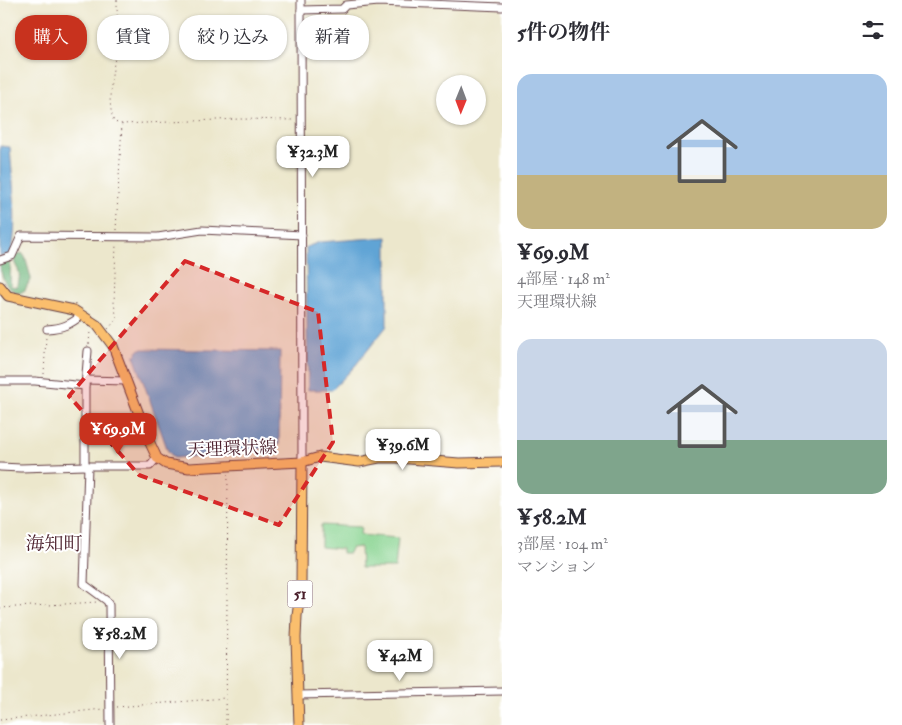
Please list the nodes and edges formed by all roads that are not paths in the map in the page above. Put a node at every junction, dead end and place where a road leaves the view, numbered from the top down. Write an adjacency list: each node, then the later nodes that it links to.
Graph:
1 (301, 0): 3 (street)
2 (502, 7): 3 (street)
3 (301, 10): 4 (street)
4 (302, 235): 5 (street); 14 (street)
5 (0, 260)
6 (0, 286): 7 (main road)
7 (86, 318): 8 (street); 11 (main road)
8 (47, 329)
9 (88, 351): 12 (street)
10 (0, 381): 12 (street)
11 (126, 381): 12 (street); 13 (main road)
12 (86, 383): 16 (street)
13 (157, 458): 14 (main road, 天理環状線); 16 (street)
14 (302, 462): 15 (main road); 19 (main road, 天理環状線 / 51)
15 (502, 462)
16 (86, 466): 17 (street); 20 (street)
17 (0, 467)
18 (502, 691): 19 (street)
19 (298, 695): 21 (main road, 天理環状線 / 51)
20 (110, 725)
21 (299, 725)

